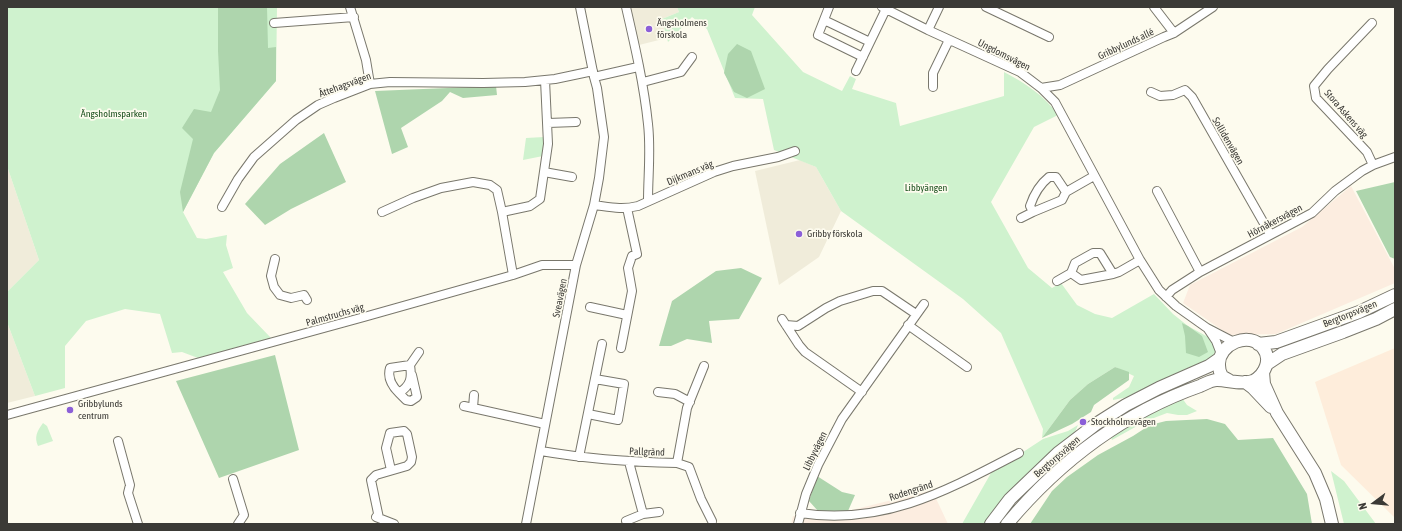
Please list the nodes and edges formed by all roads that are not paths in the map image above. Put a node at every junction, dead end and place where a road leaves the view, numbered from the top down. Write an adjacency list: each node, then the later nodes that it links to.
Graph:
1 (350, 7): 10 (street)
2 (580, 7): 23 (street, Sveavägen)
3 (626, 7): 21 (street)
4 (829, 7): 11 (street)
5 (939, 7): 14 (street)
6 (986, 7): 16 (street)
7 (1154, 7): 15 (street)
8 (1213, 7): 15 (street, Gribbylunds allé)
9 (884, 8): 14 (street, Ungdomsvägen); 18 (street, Ungdomsvägen)
10 (354, 17): 12 (street); 26 (street)
11 (824, 20): 18 (street); 20 (street)
12 (274, 23)
13 (1372, 23): 34 (street, Stora Askens väg)
14 (928, 30): 17 (street, Ungdomsvägen)
15 (1174, 33): 28 (street, Gribbylunds allé)
16 (1049, 37)
17 (949, 40): 27 (street); 28 (street, Ungdomsvägen)
18 (870, 42): 20 (street, Ungdomsvägen)
19 (692, 57): 25 (street)
20 (863, 57): 22 (street, Ungdomsvägen)
21 (638, 67): 23 (street); 25 (street)
22 (856, 72)
23 (593, 74): 24 (street, Ättehagsvägen); 41 (street, Sveavägen)
24 (545, 80): 26 (street, Ättehagsvägen); 31 (street)
25 (643, 82): 40 (street)
26 (370, 84): 42 (street, Ättehagsvägen)
27 (933, 86)
28 (1041, 88): 36 (street, Ungdomsvägen)
29 (1151, 92): 48 (street, Sollidenvägen)
30 (576, 122): 31 (street)
31 (548, 123): 35 (street)
32 (795, 151): 40 (street, Dijkmans väg)
33 (1395, 157): 34 (street, Hörnåkersvägen)
34 (1373, 165): 48 (street, Hörnåkersvägen)
35 (544, 172): 37 (street); 45 (street)
36 (1094, 176): 39 (street); 50 (street, Ungdomsvägen)
37 (572, 177)
38 (1157, 191): 52 (street)
39 (1066, 192): 46 (street); 46 (street)
40 (648, 201): 43 (street, Dijkmans väg)
41 (594, 204): 43 (street, Dijkmans väg); 51 (street, Sveavägen)
42 (222, 208)
43 (627, 208): 64 (street)
44 (382, 212): 45 (street)
45 (502, 212): 55 (street)
46 (1033, 212): 47 (street)
47 (1021, 218)
48 (1270, 234): 52 (street, Hörnåkersvägen)
49 (275, 259): 59 (street)
50 (1140, 260): 54 (street); 58 (street, Ungdomsvägen)
51 (576, 265): 55 (street, Palmstruchs väg); 91 (street, Sveavägen)
52 (1200, 272): 58 (street, Hörnåkersvägen)
53 (1071, 273): 54 (street); 54 (street); 56 (street)
54 (1113, 274)
55 (512, 275): 88 (street, Palmstruchs väg)
56 (1057, 281)
57 (1395, 295): 69 (main road, Bergtorpsvägen)
58 (1166, 297): 66 (street, Ungdomsvägen)
59 (307, 300)
60 (924, 304): 63 (street, Libbyvägen)
61 (590, 307): 64 (street)
62 (1395, 309): 76 (main road, Bergtorpsvägen)
63 (916, 314): 65 (street, Libbyvägen); 83 (street)
64 (628, 315): 70 (street)
65 (908, 325): 75 (street); 83 (street, Libbyvägen)
66 (1207, 328): 67 (street, Ungdomsvägen); 72 (street, Ungdomsvägen)
67 (1234, 342): 69 (main road); 72 (main road)
68 (602, 344): 78 (street)
69 (1258, 344): 76 (main road)
70 (621, 348)
71 (419, 352): 73 (street)
72 (1220, 357): 79 (main road); 110 (main road, Bergtorpsvägen)
73 (410, 365): 77 (street); 81 (street)
74 (704, 366): 85 (street, Pallgränd)
75 (967, 367)
76 (1265, 368): 80 (main road); 90 (main road)
77 (411, 374): 81 (street); 81 (street)
78 (595, 379): 89 (street); 89 (street)
79 (1230, 381): 80 (main road); 111 (main road, Bergtorpsvägen)
80 (1245, 382): 90 (main road)
81 (399, 392)
82 (658, 392): 85 (street)
83 (862, 392): 101 (street, Libbyvägen)
84 (474, 395): 87 (street)
85 (690, 402): 97 (street, Pallgränd)
86 (464, 406): 87 (street)
87 (473, 408): 91 (street)
88 (7, 414)
89 (588, 414): 95 (street)
90 (1277, 414): 112 (main road)
91 (545, 424): 93 (street, Sveavägen)
92 (118, 441): 105 (street)
93 (541, 451): 95 (street, Pallgränd); 108 (street, Sveavägen)
94 (1019, 452): 101 (street, Rodengränd)
95 (579, 457): 96 (street, Pallgränd)
96 (629, 462): 97 (street, Pallgränd); 102 (street)
97 (677, 463): 104 (street)
98 (391, 470): 98 (street); 107 (street)
99 (233, 479): 106 (street)
100 (658, 512): 102 (street)
101 (800, 513): 109 (street, Libbyvägen)
102 (643, 514): 103 (street)
103 (626, 521)
104 (712, 521)
105 (138, 524)
106 (238, 524)
107 (394, 524)
108 (526, 524)
109 (798, 524)
110 (991, 524)
111 (1007, 524)
112 (1332, 524)

